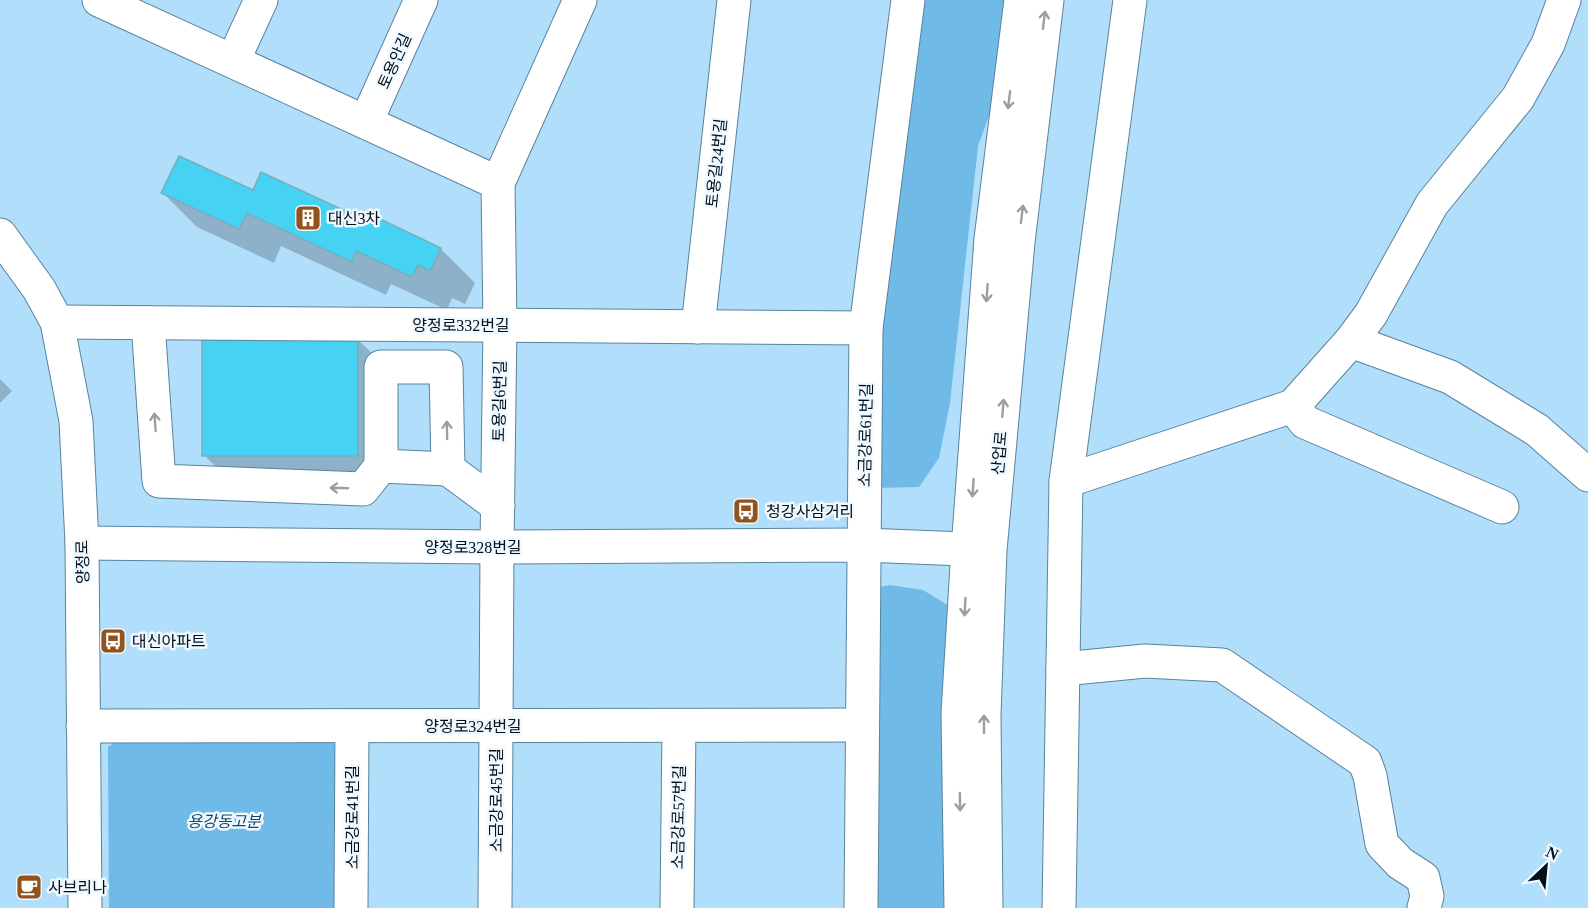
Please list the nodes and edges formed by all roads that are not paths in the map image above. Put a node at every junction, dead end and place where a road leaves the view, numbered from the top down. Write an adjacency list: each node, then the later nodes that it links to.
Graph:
1 (261, 0): 11 (street)
2 (421, 0): 12 (street, 토용안길)
3 (580, 0): 13 (street, 토용길6번길)
4 (734, 0): 18 (street, 토용길24번길)
5 (908, 0): 19 (street, 소금강로61번길)
6 (1022, 0): 31 (street, 산업로, one-way to 31)
7 (1047, 0): 31 (street, 산업로, one-way to 7)
8 (1130, 0): 25 (street)
9 (1564, 0): 20 (street)
10 (104, 1): 11 (street)
11 (233, 61): 12 (street)
12 (366, 122): 13 (street)
13 (498, 183): 17 (street, 토용길6번길)
14 (0, 235): 15 (street, 양정로)
15 (57, 322): 16 (street, 양정로332번길); 28 (street, 양정로)
16 (148, 323): 17 (street, 양정로332번길); 22 (street, one-way to 16)
17 (501, 326): 18 (street, 양정로332번길); 26 (street, 토용길6번길)
18 (698, 327): 19 (street, 양정로332번길)
19 (866, 328): 29 (street, 소금강로61번길)
20 (1351, 341): 21 (street); 24 (street)
21 (1293, 406): 25 (street); 27 (street)
22 (381, 466): 23 (street); 23 (street, one-way to 22)
23 (448, 469): 26 (street)
24 (1588, 475)
25 (1066, 481): 32 (street)
26 (498, 506): 30 (street, 토용길6번길)
27 (1502, 507)
28 (82, 543): 30 (street, 양정로328번길); 34 (street, 양정로)
29 (864, 545): 30 (street, 양정로328번길); 31 (street, 양정로328번길); 33 (street, 소금강로61번길)
30 (497, 548): 36 (street, 소금강로45번길)
31 (979, 549): 43 (street, 산업로, one-way to 43); 44 (street, 산업로, one-way to 31)
32 (1063, 669): 45 (street); 46 (street)
33 (862, 725): 37 (street, 양정로324번길); 42 (street, 소금강로61번길)
34 (83, 726): 35 (street, 양정로324번길); 38 (street, 양정로)
35 (352, 726): 36 (street, 양정로324번길); 39 (street, 소금강로41번길)
36 (496, 726): 37 (street, 양정로324번길); 40 (street, 소금강로45번길)
37 (679, 726): 41 (street, 소금강로57번길)
38 (85, 908)
39 (351, 908)
40 (495, 908)
41 (677, 908)
42 (861, 908)
43 (961, 908)
44 (986, 908)
45 (1059, 908)
46 (1424, 908)

